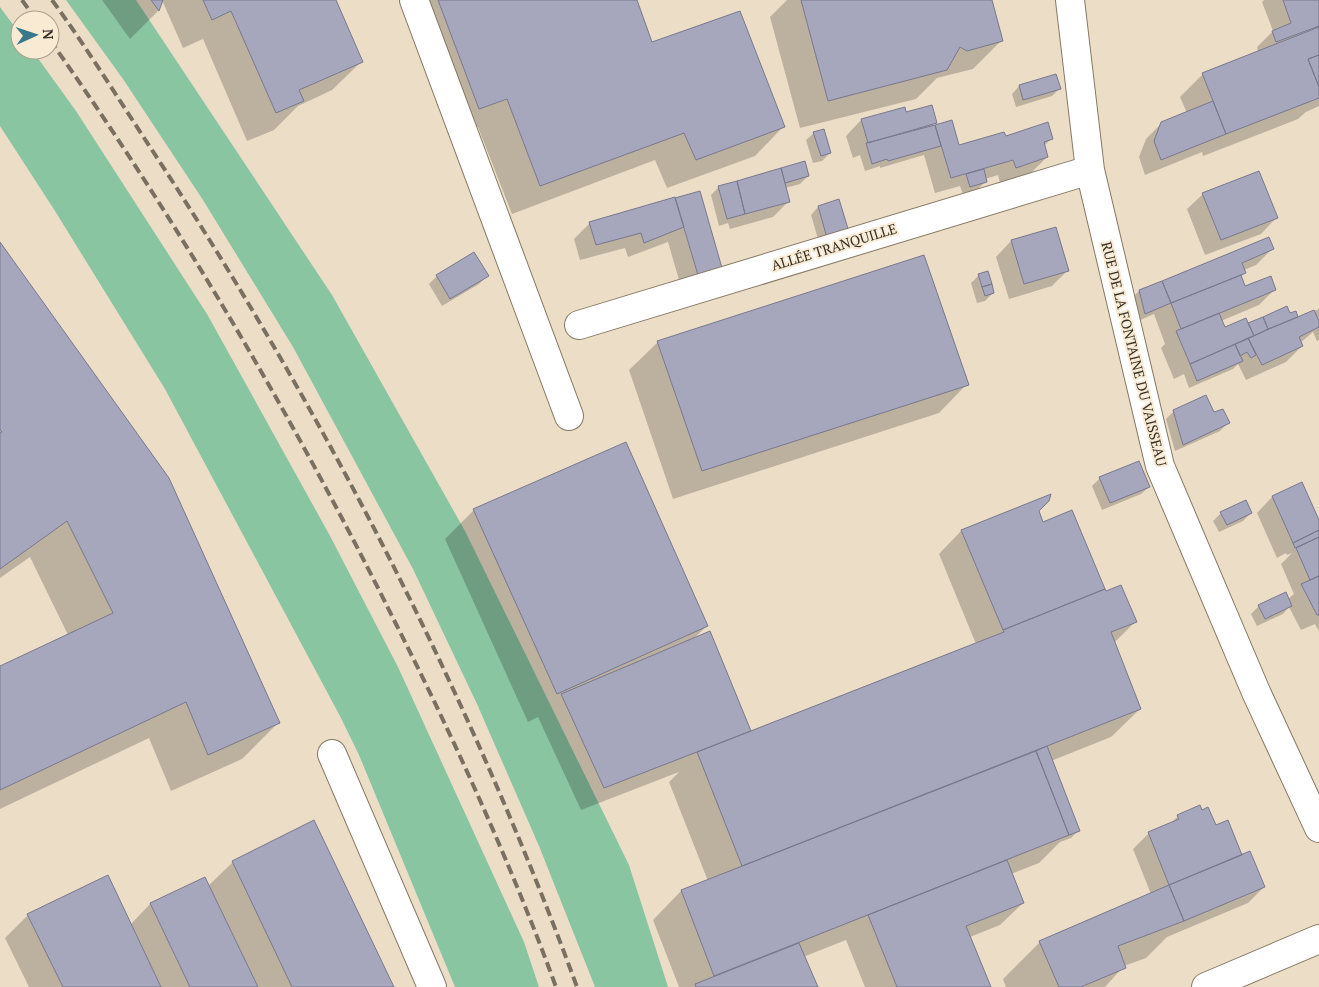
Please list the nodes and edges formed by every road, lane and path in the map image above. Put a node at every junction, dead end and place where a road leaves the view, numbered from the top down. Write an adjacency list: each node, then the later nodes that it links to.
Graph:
1 (414, 0): 5 (street)
2 (1070, 0): 3 (street, RUE DE LA FONTAINE DU VAISSEAU)
3 (1090, 170): 4 (street, ALLÉE TRANQUILLE); 7 (street, RUE DE LA FONTAINE DU VAISSEAU)
4 (579, 325)
5 (569, 416)
6 (332, 754): 9 (street)
7 (1319, 828)
8 (1319, 939): 10 (street)
9 (432, 987)
10 (1206, 987)

